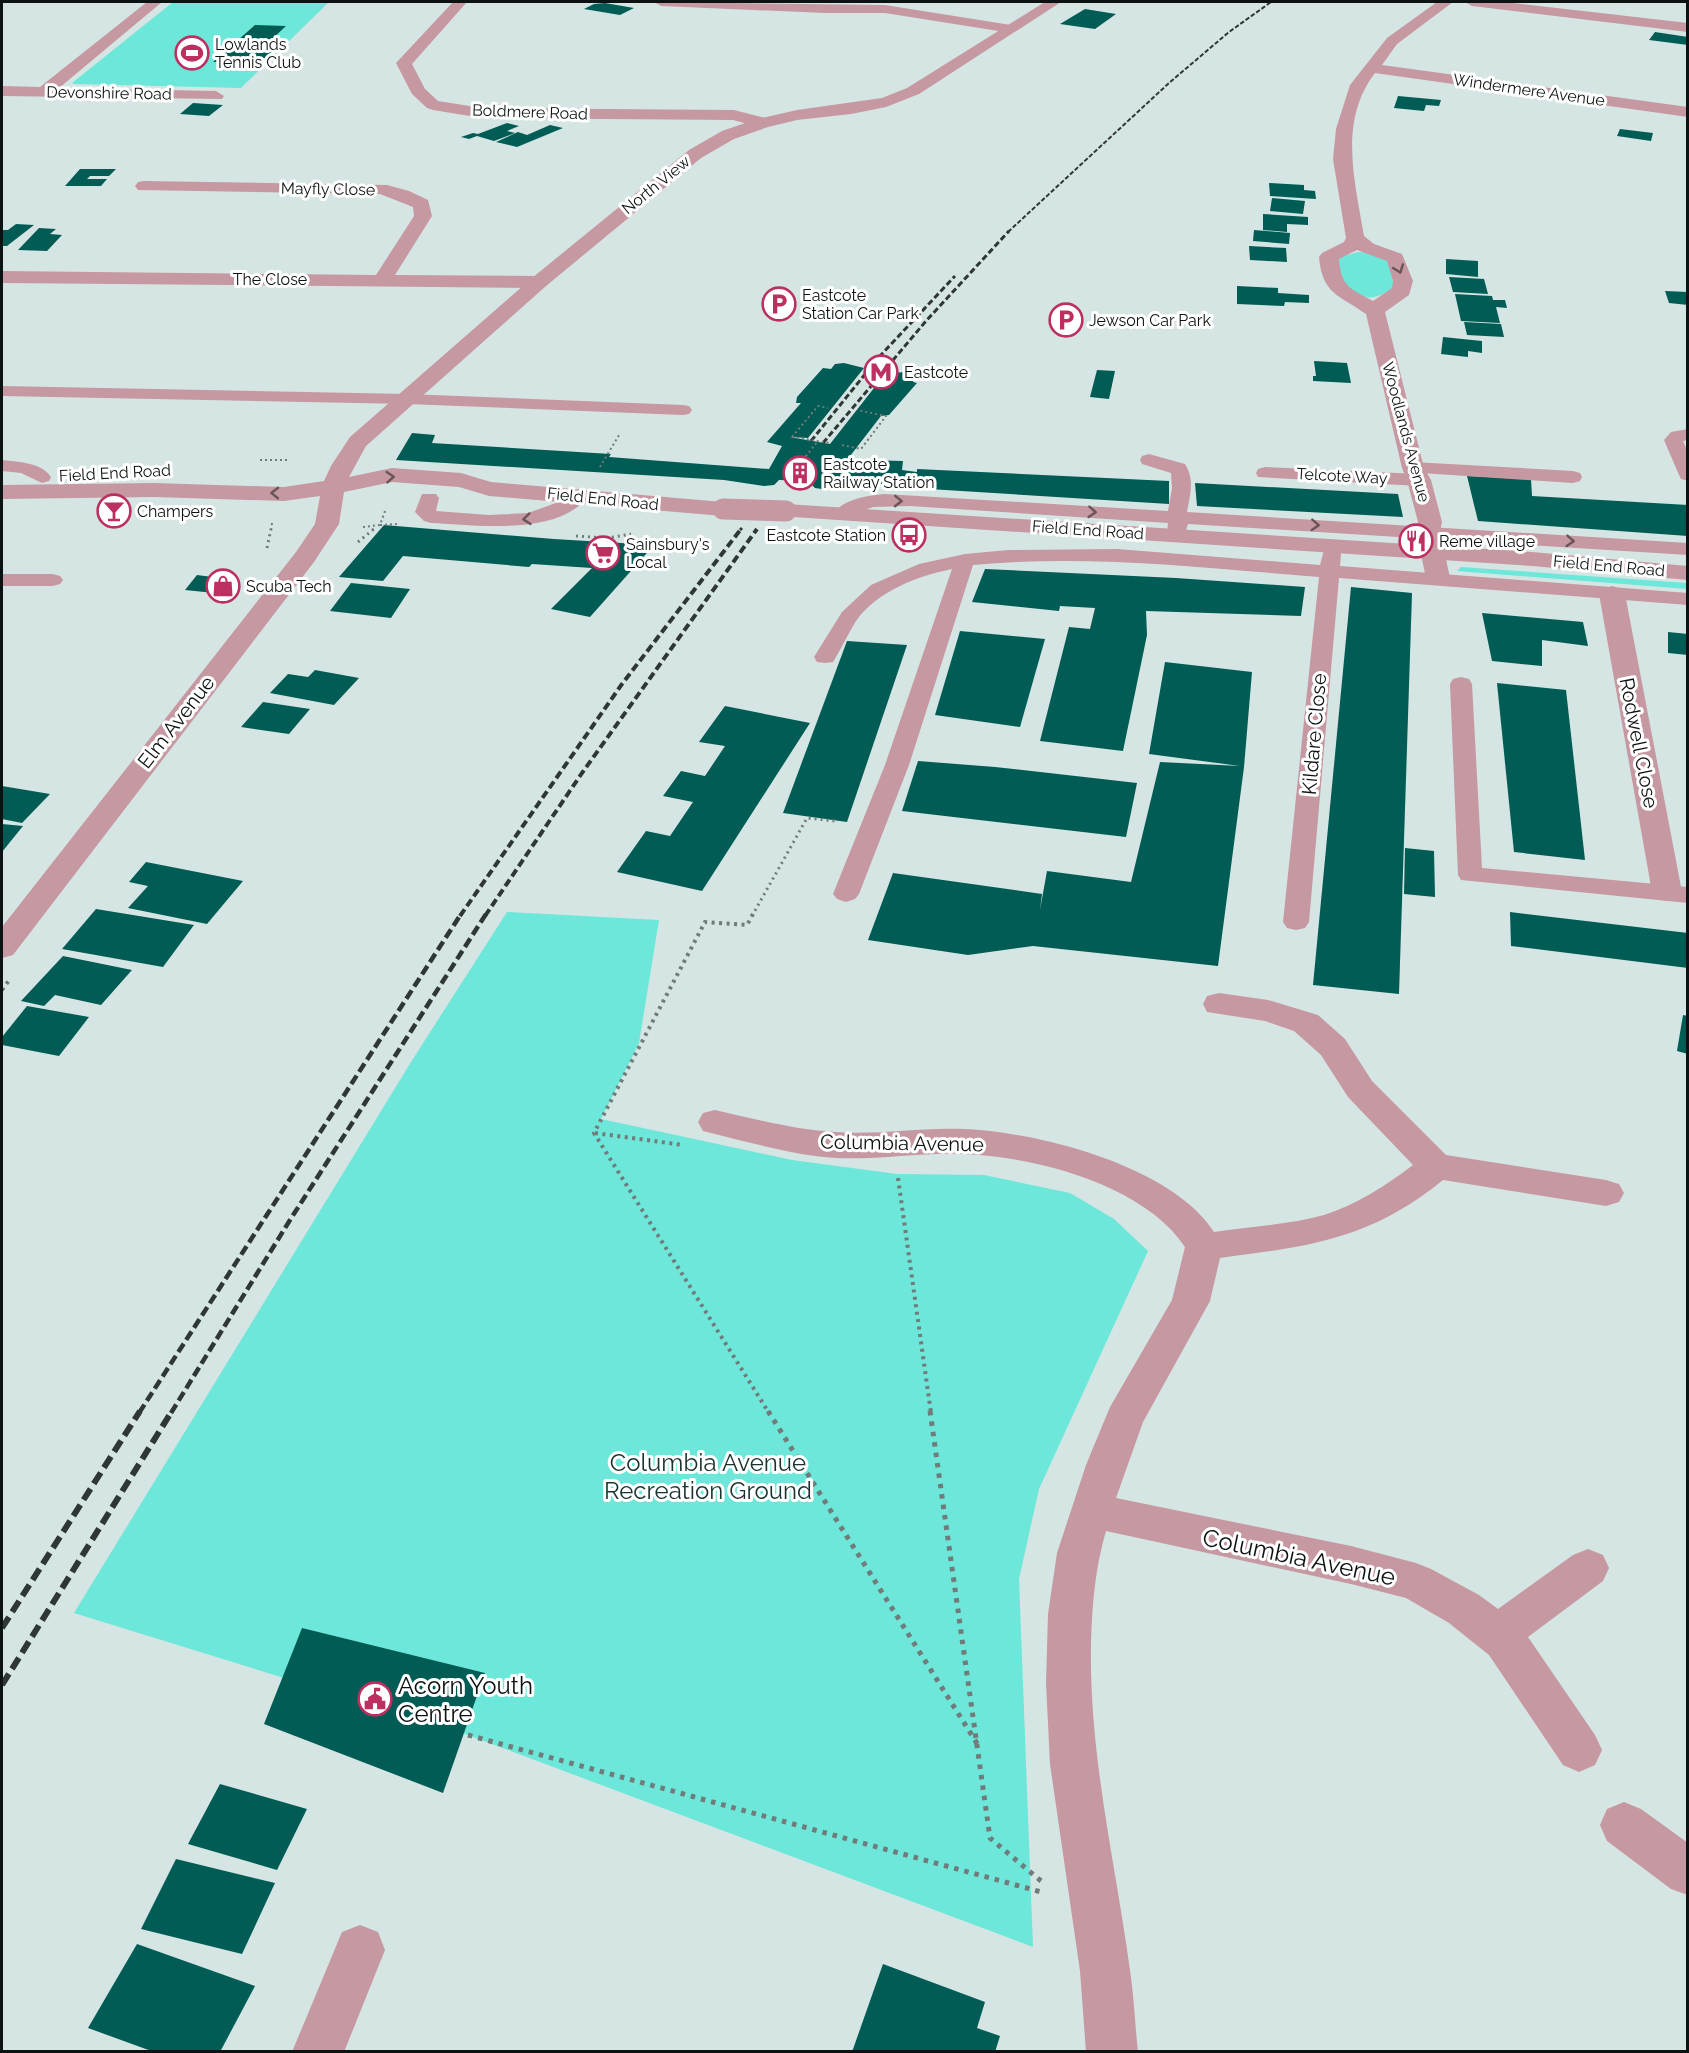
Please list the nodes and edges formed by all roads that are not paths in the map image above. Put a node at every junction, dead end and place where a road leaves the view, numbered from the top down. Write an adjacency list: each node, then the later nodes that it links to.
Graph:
1 (155, 2): 11 (street)
2 (460, 2): 14 (street, Boldmere Road)
3 (662, 2): 8 (street)
4 (1054, 2): 8 (street, North View)
5 (1446, 2): 9 (street)
6 (1472, 2): 7 (street)
7 (1688, 28)
8 (1011, 30): 14 (street, North View)
9 (1371, 68): 13 (street, Windermere Avenue); 16 (street)
10 (2, 91): 11 (street, Devonshire Road)
11 (44, 92): 12 (street, Devonshire Road)
12 (216, 96)
13 (1688, 112)
14 (763, 123): 19 (street, North View)
15 (144, 186): 18 (street, Mayfly Close)
16 (1355, 238): 20 (street); 20 (street, one-way to 20)
17 (2, 277): 18 (street, The Close)
18 (382, 280): 19 (street, The Close)
19 (539, 282): 22 (street, North View)
20 (1375, 311): 28 (street, Woodlands Avenue)
21 (2, 391): 22 (lane)
22 (407, 399): 23 (lane); 33 (street, North View)
23 (683, 410)
24 (1688, 434): 29 (lane)
25 (1149, 460): 40 (lane)
26 (2, 466): 30 (lane)
27 (1264, 473): 28 (lane, Telcote Way)
28 (1416, 474): 31 (lane, Telcote Way); 41 (street, Woodlands Avenue)
29 (1688, 476)
30 (42, 477): 32 (street, Field End Road); 33 (street, Field End Road)
31 (1574, 477)
32 (2, 480)
33 (333, 487): 34 (street, Field End Road, one-way to 34); 35 (street, Field End Road, one-way to 35); 37 (street, Field End Road); 58 (street, Elm Avenue)
34 (489, 489): 36 (street, Field End Road); 37 (street, Field End Road)
35 (2, 492)
36 (579, 495): 37 (lane, one-way to 37); 38 (street, Field End Road, bridge)
37 (429, 498)
38 (843, 514): 39 (street, Field End Road); 40 (lane, one-way to 40)
39 (1067, 529): 40 (street, Field End Road); 43 (lane)
40 (1183, 530): 41 (lane, one-way to 41); 44 (street, Field End Road); 46 (lane)
41 (1431, 542): 42 (lane, one-way to 42); 44 (street, Field End Road); 47 (street, Field End Road); 48 (street, Woodlands Avenue)
42 (1688, 549)
43 (1080, 555): 45 (lane); 46 (lane)
44 (1331, 559): 46 (lane); 48 (lane); 57 (lane, Kildare Close)
45 (965, 560): 53 (lane); 55 (lane)
46 (1192, 561)
47 (1688, 573)
48 (1437, 578): 51 (lane)
49 (2, 580): 50 (lane)
50 (53, 580)
51 (1612, 594): 52 (lane); 56 (street, Rodwell Close)
52 (1688, 599)
53 (825, 657)
54 (1461, 684): 56 (lane)
55 (846, 894)
56 (1677, 894)
57 (1296, 922)
58 (2, 948)
59 (1219, 1004): 61 (street)
60 (701, 1133): 63 (street, Columbia Avenue)
61 (1436, 1166): 62 (street); 63 (street)
62 (1606, 1192)
63 (1204, 1246): 64 (street)
64 (1090, 1510): 66 (street, Columbia Avenue); 72 (street)
65 (1588, 1568): 66 (street)
66 (1497, 1635): 67 (street, Columbia Avenue)
67 (1579, 1750)
68 (1624, 1825): 69 (street)
69 (1688, 1872)
70 (360, 1950): 71 (street)
71 (318, 2052)
72 (1112, 2052)

